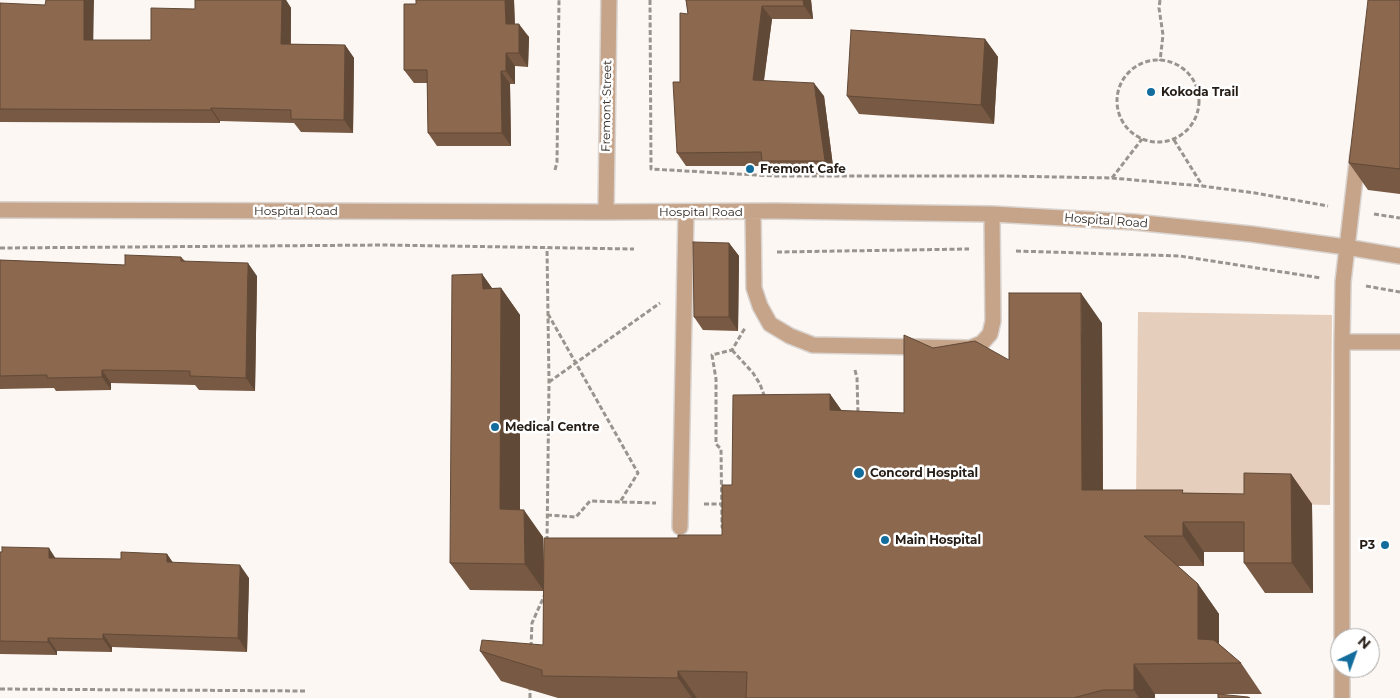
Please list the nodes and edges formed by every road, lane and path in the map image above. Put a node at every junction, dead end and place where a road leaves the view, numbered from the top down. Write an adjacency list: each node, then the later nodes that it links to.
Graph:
1 (559, 0): 9 (path)
2 (609, 0): 14 (street, Fremont Street)
3 (650, 0): 10 (path)
4 (1160, 0): 5 (path)
5 (1160, 61): 6 (path); 7 (path)
6 (1142, 139): 7 (path); 10 (path)
7 (1174, 139): 11 (path)
8 (1360, 143): 13 (street)
9 (555, 170)
10 (1112, 178): 11 (path)
11 (1202, 186): 13 (path)
12 (0, 210): 14 (street, Hospital Road)
13 (1351, 210): 18 (path); 19 (street)
14 (606, 212): 15 (street, Hospital Road)
15 (686, 212): 16 (street, Hospital Road); 39 (street)
16 (753, 212): 17 (street, Hospital Road); 17 (street)
17 (992, 214): 19 (street, Hospital Road)
18 (1400, 218)
19 (1346, 247): 26 (street, Hospital Road); 27 (street)
20 (0, 248): 21 (path)
21 (547, 248): 22 (path); 30 (path)
22 (634, 249)
23 (970, 249): 25 (path)
24 (1012, 250): 27 (path)
25 (774, 252)
26 (1400, 256)
27 (1343, 282): 28 (path); 32 (street)
28 (1400, 292)
29 (663, 300): 35 (path)
30 (548, 313): 35 (path); 36 (path)
31 (748, 322): 34 (path)
32 (1342, 342): 33 (street); 46 (street)
33 (1400, 342)
34 (732, 350): 37 (path); 40 (path)
35 (576, 363): 36 (path); 38 (path)
36 (549, 382): 41 (path)
37 (765, 406)
38 (620, 502): 39 (path); 41 (path)
39 (680, 503): 40 (path); 42 (street)
40 (721, 504): 43 (path)
41 (547, 515): 44 (path)
42 (680, 527)
43 (728, 533)
44 (547, 544)
45 (546, 592): 47 (path)
46 (1342, 628)
47 (531, 651)
48 (1342, 678): 53 (street)
49 (530, 679): 52 (path)
50 (0, 689): 51 (path)
51 (306, 691)
52 (530, 698)
53 (1342, 698)

